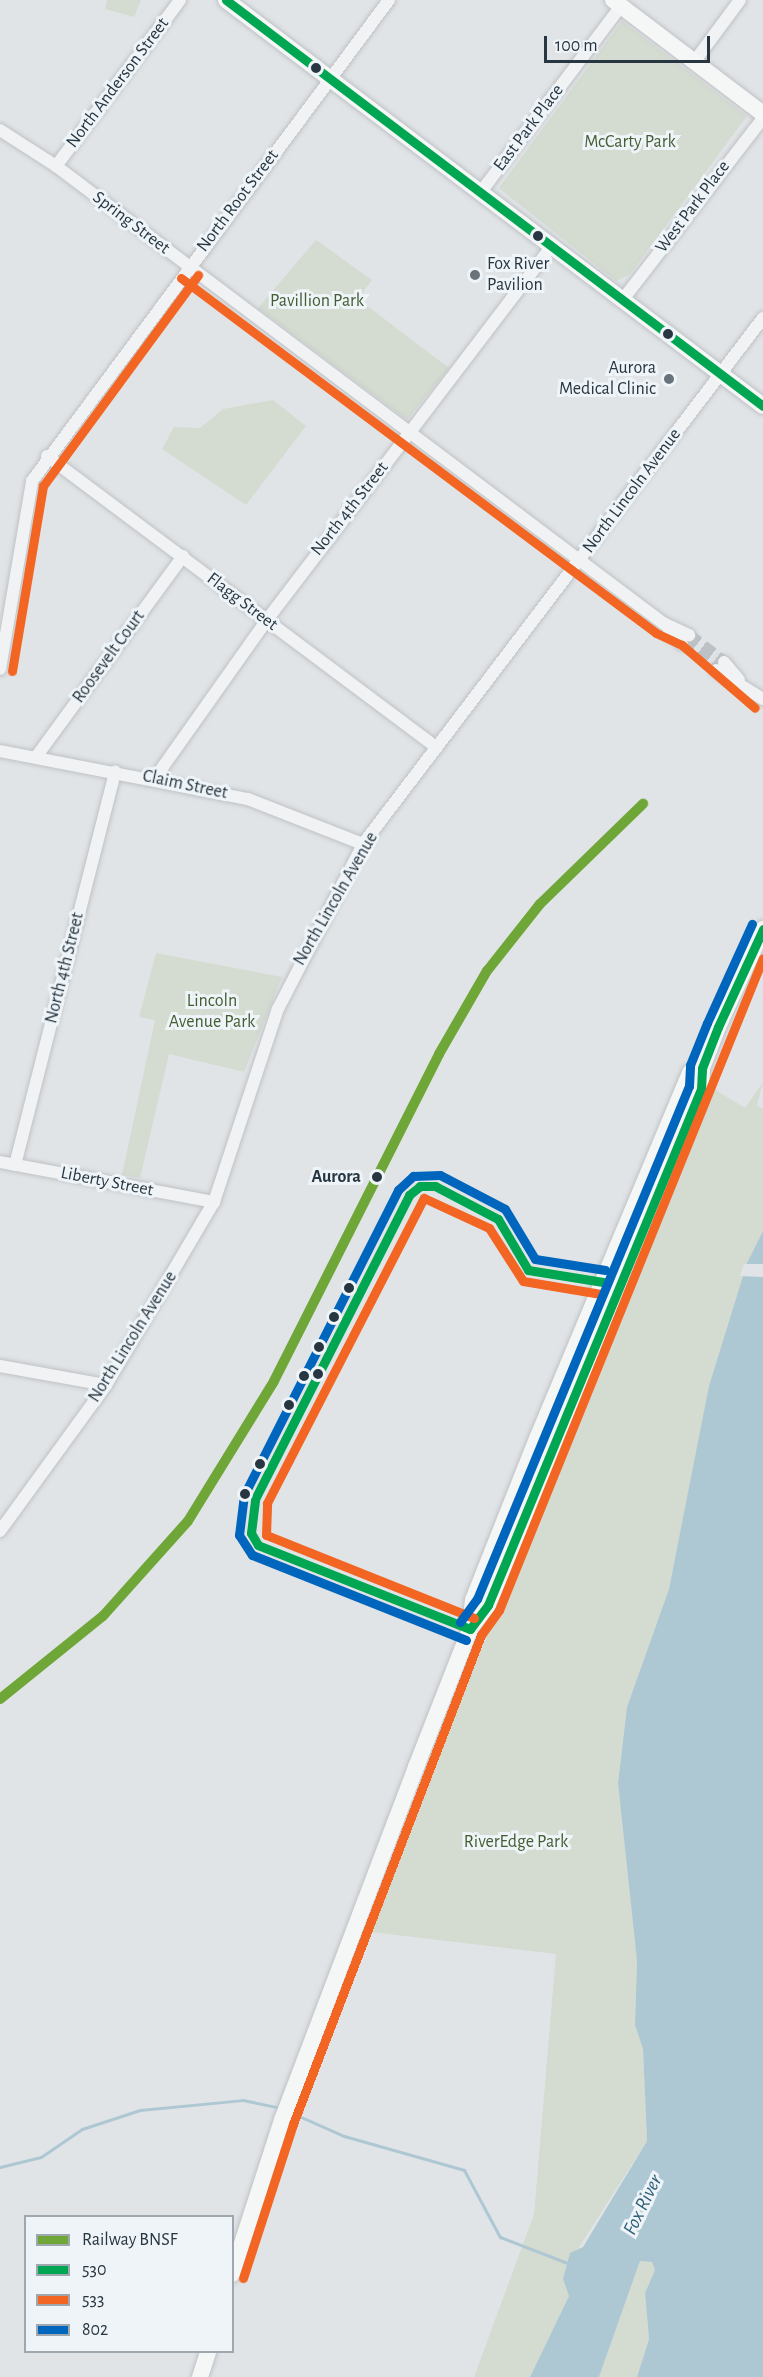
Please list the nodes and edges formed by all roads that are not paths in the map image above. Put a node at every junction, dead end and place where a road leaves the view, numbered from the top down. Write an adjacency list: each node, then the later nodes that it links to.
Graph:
1 (180, 0): 10 (street, North Anderson Street)
2 (226, 0): 7 (main road)
3 (389, 0): 7 (street, North Root Street)
4 (740, 0): 6 (street)
5 (617, 3): 6 (main road); 11 (street, East Park Place)
6 (694, 62): 8 (main road)
7 (330, 79): 11 (main road); 13 (street, North Root Street)
8 (763, 116): 14 (street, West Park Place)
9 (0, 130): 10 (street, Spring Street)
10 (56, 166): 13 (street, Spring Street)
11 (480, 193): 12 (main road)
12 (552, 245): 14 (main road); 18 (street, North 4th Street)
13 (188, 268): 18 (street, Spring Street); 19 (street, North Root Street)
14 (624, 298): 16 (main road)
15 (763, 318): 16 (street, North Lincoln Avenue)
16 (721, 374): 17 (main road); 21 (street, North Lincoln Avenue)
17 (763, 406)
18 (410, 434): 21 (street, Spring Street); 23 (street, North 4th Street)
19 (48, 456): 20 (street, Flagg Street); 22 (street, North Root Street)
20 (183, 556): 23 (street, Flagg Street); 30 (street, Roosevelt Court)
21 (580, 560): 24 (street, Spring Street); 28 (street, North Lincoln Avenue)
22 (6, 594): 26 (street, North Root Street)
23 (266, 621): 28 (street, Flagg Street); 32 (street, North 4th Street)
24 (686, 640)
25 (720, 666): 27 (street)
26 (0, 669)
27 (763, 699)
28 (436, 748): 33 (street, North Lincoln Avenue)
29 (0, 751): 30 (street, Claim Street)
30 (36, 757): 31 (street, Claim Street)
31 (115, 772): 32 (street, Claim Street); 36 (street, North 4th Street)
32 (154, 778): 33 (street, Claim Street)
33 (363, 844): 37 (street, North Lincoln Avenue)
34 (763, 929): 41 (main road)
35 (0, 1162): 36 (street, Liberty Street)
36 (15, 1165): 37 (street, Liberty Street)
37 (214, 1202): 39 (street, North Lincoln Avenue)
38 (0, 1366): 39 (street)
39 (106, 1385): 40 (street, North Lincoln Avenue)
40 (0, 1531)
41 (234, 2268)
42 (208, 2353): 43 (main road)
43 (200, 2377)

